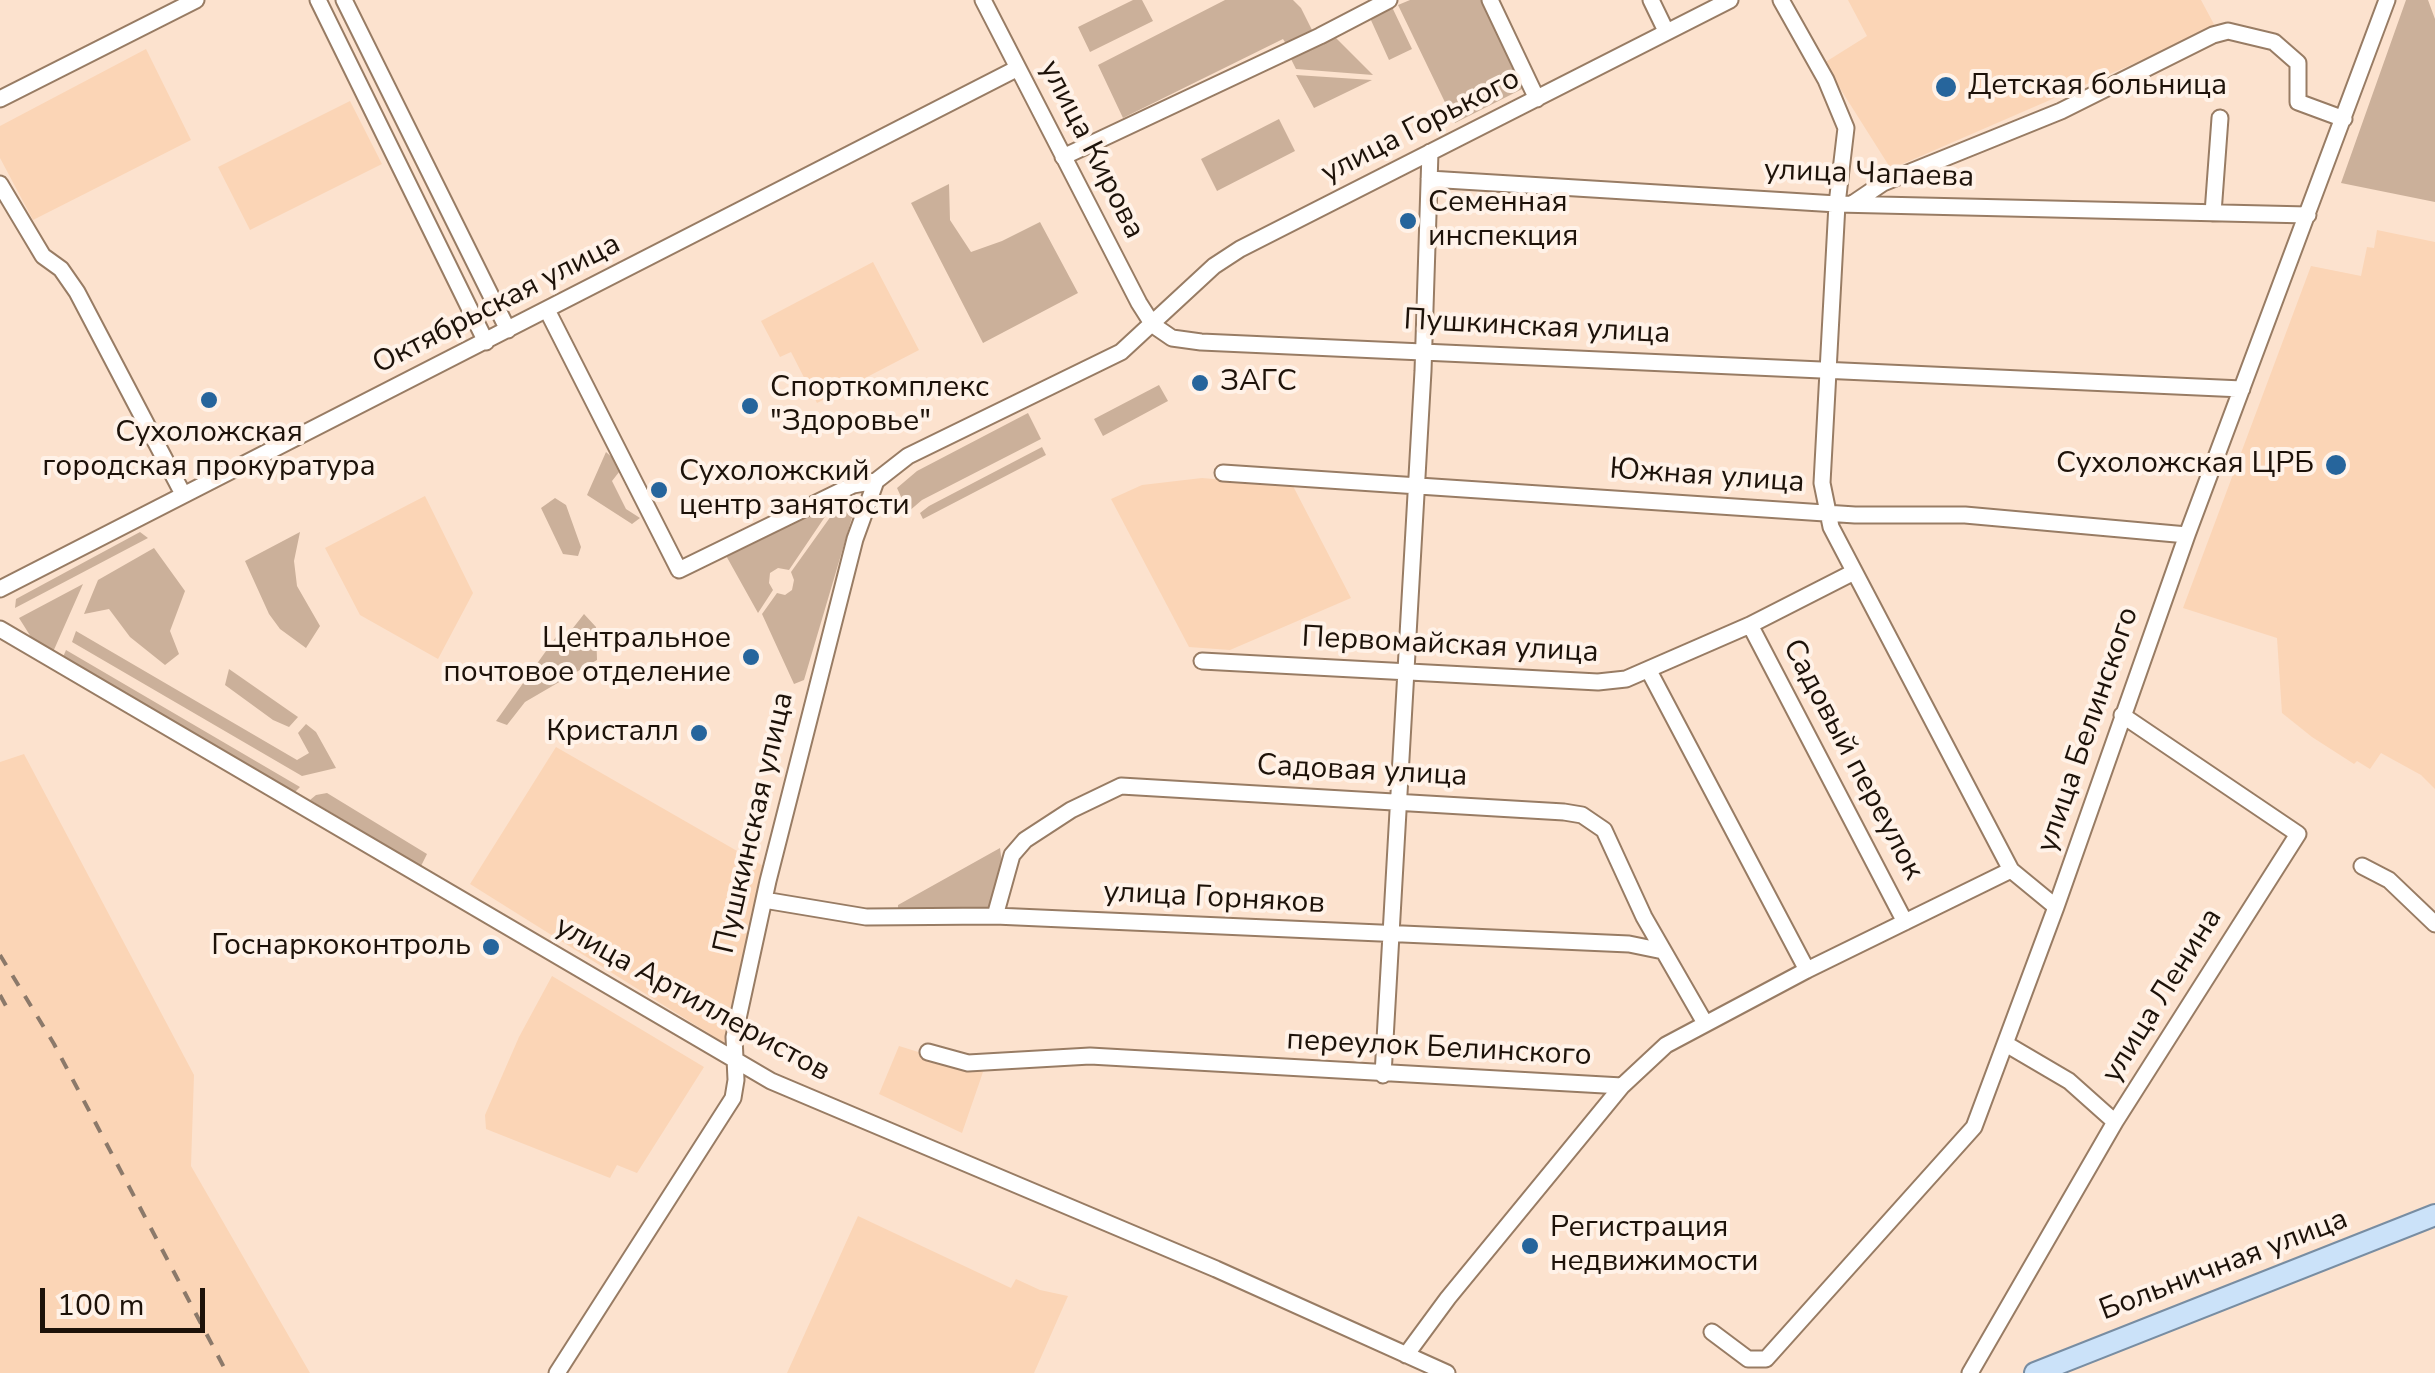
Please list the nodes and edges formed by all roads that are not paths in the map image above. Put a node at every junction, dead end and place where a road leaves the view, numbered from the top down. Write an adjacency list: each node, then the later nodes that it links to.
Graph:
1 (196, 0): 13 (street)
2 (318, 0): 27 (street)
3 (344, 0): 26 (street)
4 (984, 0): 12 (street, улица Кирова)
5 (1388, 0): 18 (street)
6 (1490, 0): 14 (street)
7 (1650, 0): 11 (street)
8 (1730, 0): 11 (street, улица Горького)
9 (1780, 0): 21 (street)
10 (2387, 0): 16 (street, улица Белинского)
11 (1666, 31): 14 (street, улица Горького)
12 (1018, 68): 18 (street, улица Кирова); 24 (street, Октябрьская улица)
13 (0, 98)
14 (1537, 98): 17 (street, улица Горького)
15 (2220, 118): 22 (street)
16 (2344, 120): 21 (street); 23 (street, улица Белинского)
17 (1430, 152): 19 (street); 25 (street, улица Горького)
18 (1063, 157): 25 (street, улица Кирова)
19 (1429, 179): 21 (street, улица Чапаева); 28 (street)
20 (0, 184): 34 (street)
21 (1845, 204): 22 (street, улица Чапаева); 29 (street)
22 (2213, 213): 23 (street, улица Чапаева)
23 (2308, 215): 30 (street, улица Белинского)
24 (547, 310): 26 (street, Октябрьская улица); 32 (street)
25 (1152, 325): 28 (street, Пушкинская улица); 32 (street)
26 (508, 330): 27 (street, Октябрьская улица)
27 (486, 342): 34 (street, Октябрьская улица)
28 (1424, 350): 29 (street, Пушкинская улица); 33 (street)
29 (1830, 369): 30 (street, Пушкинская улица); 35 (street)
30 (2242, 389): 36 (street, улица Белинского)
31 (1223, 474): 33 (street, Южная улица)
32 (876, 482): 48 (street, Пушкинская улица)
33 (1416, 486): 35 (street, Южная улица); 43 (street)
34 (183, 494): 38 (street, Октябрьская улица)
35 (1826, 512): 36 (street, Южная улица); 37 (street)
36 (2187, 534): 44 (street, улица Белинского)
37 (1852, 573): 39 (street, Первомайская улица); 47 (street)
38 (0, 590)
39 (1750, 625): 42 (street, Первомайская улица); 51 (street, Садовый переулок)
40 (0, 629): 59 (street, улица Артиллеристов)
41 (1202, 661): 43 (street, Первомайская улица)
42 (1649, 671): 43 (street, Первомайская улица); 55 (street)
43 (1407, 672): 45 (street)
44 (2122, 714): 49 (street, улица Белинского); 62 (street, улица Ленина)
45 (1400, 800): 50 (street, Садовая улица); 53 (street); 54 (street, Садовая улица)
46 (2362, 866): 52 (street)
47 (2011, 870): 49 (street); 51 (street, переулок Белинского)
48 (764, 900): 50 (street, улица Горняков); 59 (street, Пушкинская улица)
49 (2056, 908): 57 (street, улица Белинского)
50 (994, 916): 53 (street, улица Горняков)
51 (1905, 922): 55 (street, переулок Белинского)
52 (2435, 924)
53 (1389, 936): 54 (street, улица Горняков); 60 (street)
54 (1663, 950): 56 (street)
55 (1807, 970): 56 (street, переулок Белинского)
56 (1705, 1023): 61 (street, переулок Белинского)
57 (2006, 1044): 62 (street); 64 (street, улица Белинского)
58 (928, 1052): 60 (street, переулок Белинского)
59 (733, 1060): 65 (street, улица Артиллеристов); 67 (street, Пушкинская улица)
60 (1383, 1075): 61 (street, переулок Белинского)
61 (1622, 1086): 65 (street)
62 (2115, 1122): 66 (street, улица Ленина)
63 (2435, 1215): 69 (main road, Больничная улица)
64 (1712, 1332)
65 (1406, 1356): 68 (street, улица Артиллеристов)
66 (1976, 1369)
67 (557, 1373)
68 (1447, 1373)
69 (2035, 1373)

